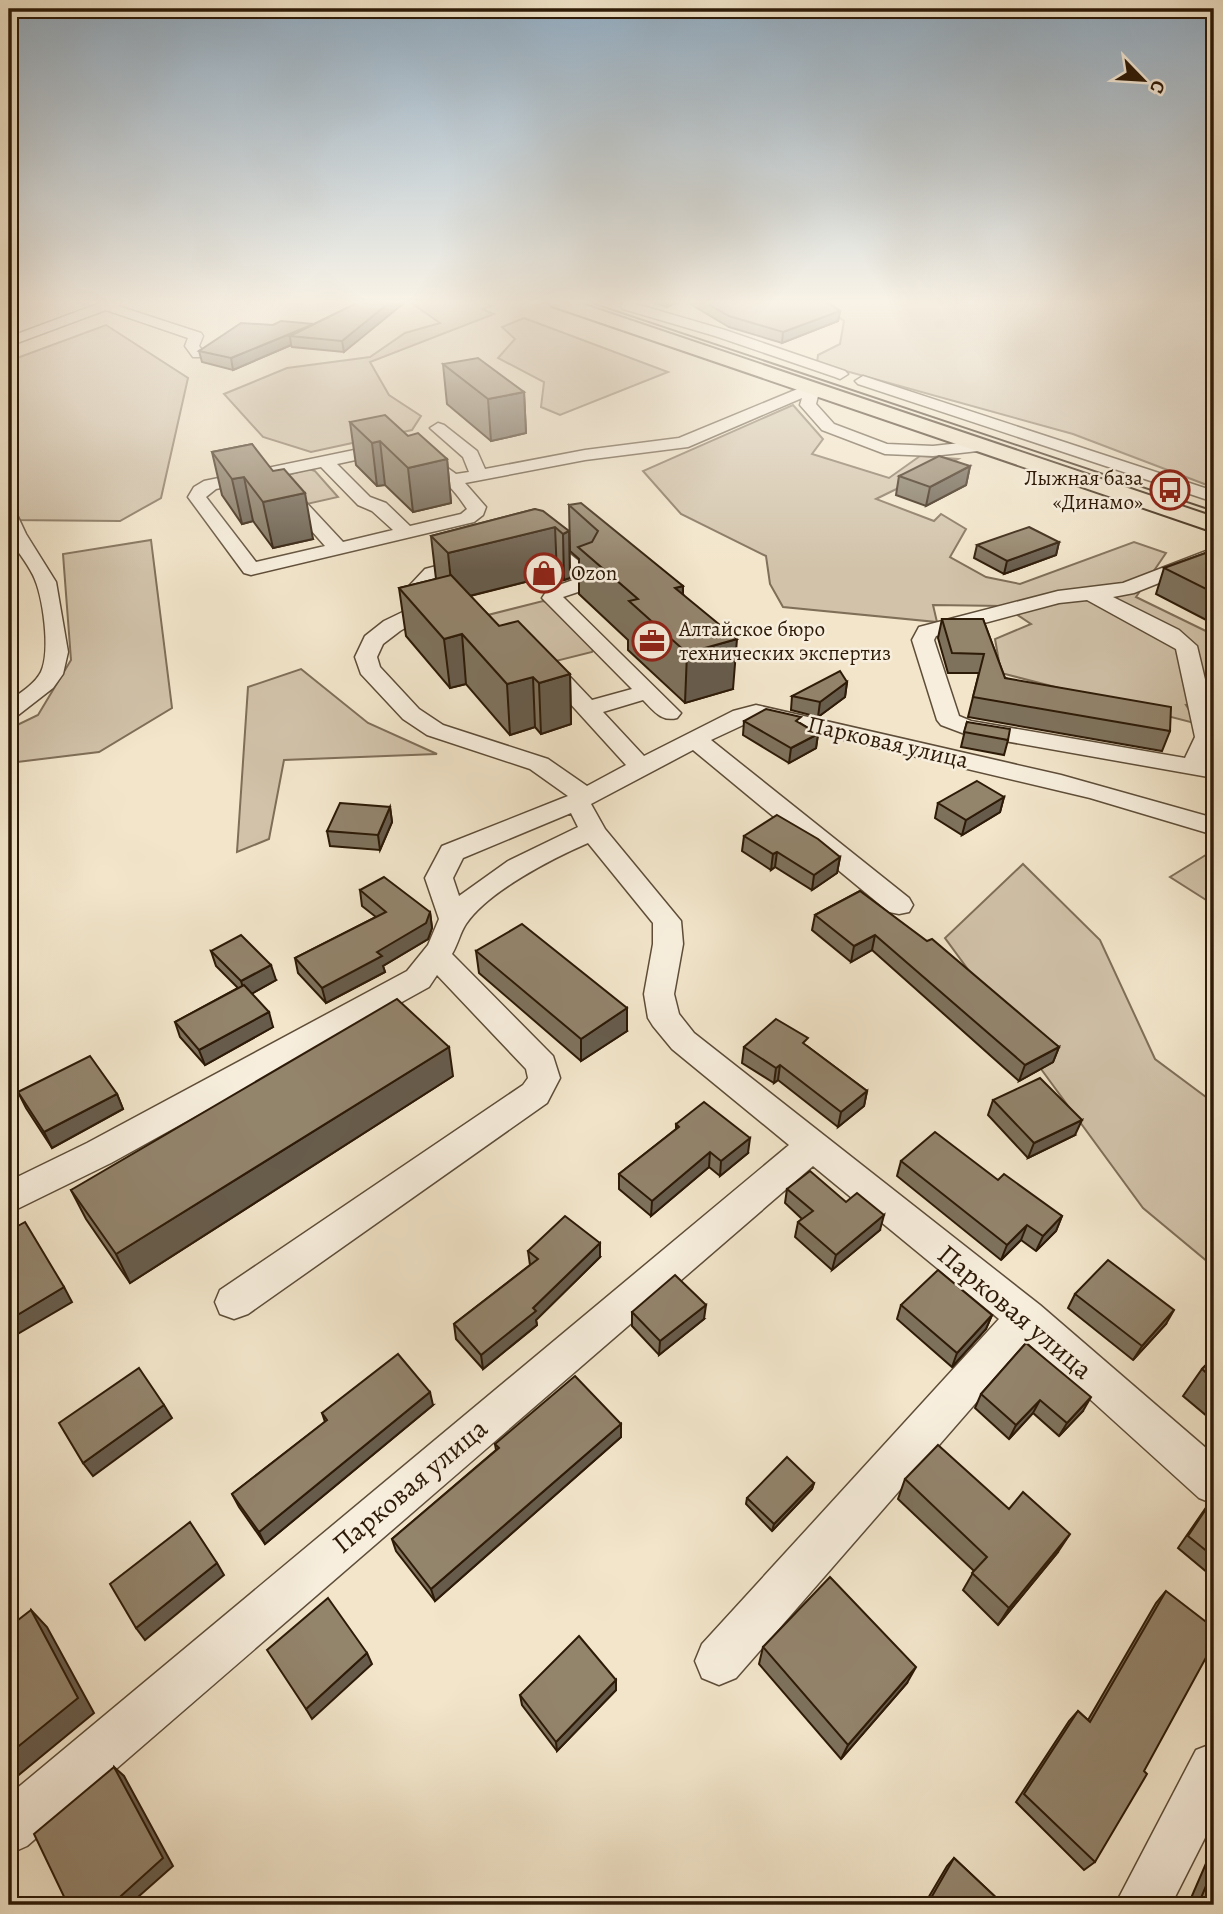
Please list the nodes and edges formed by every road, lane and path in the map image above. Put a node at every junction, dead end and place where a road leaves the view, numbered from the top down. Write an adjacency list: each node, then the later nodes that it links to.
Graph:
1 (803, 391): 9 (street)
2 (810, 391): 6 (street)
3 (821, 391): 6 (highway)
4 (894, 391): 11 (street)
5 (438, 428): 9 (street)
6 (978, 446): 13 (highway)
7 (325, 461): 8 (street); 10 (street); 14 (street)
8 (269, 472): 15 (street); 15 (street)
9 (480, 474): 10 (street)
10 (452, 480): 14 (street)
11 (1214, 497)
12 (9, 517): 21 (street)
13 (1214, 526)
14 (407, 533): 15 (street)
15 (338, 548)
16 (1214, 554): 17 (street)
17 (1092, 594): 25 (street); 25 (street)
18 (548, 667): 20 (street)
19 (648, 692): 20 (street); 22 (street); 26 (street)
20 (587, 709): 24 (street)
21 (9, 711)
22 (669, 713)
23 (695, 739): 24 (street, Парковая улица); 27 (street, Парковая улица); 29 (street)
24 (648, 755): 26 (street, Парковая улица)
25 (1204, 769)
26 (581, 799): 28 (street, Парковая улица); 30 (street, Парковая улица)
27 (1214, 827)
28 (593, 831): 30 (street); 32 (street, Парковая улица)
29 (899, 905)
30 (453, 919): 31 (street)
31 (436, 955): 33 (street); 34 (street)
32 (812, 1146): 35 (street, Парковая улица); 39 (street, Парковая улица)
33 (9, 1198)
34 (234, 1302)
35 (1026, 1317): 36 (street, Парковая улица); 37 (street)
36 (1214, 1483)
37 (719, 1661)
38 (1214, 1768): 40 (street)
39 (9, 1828)
40 (1142, 1905)

